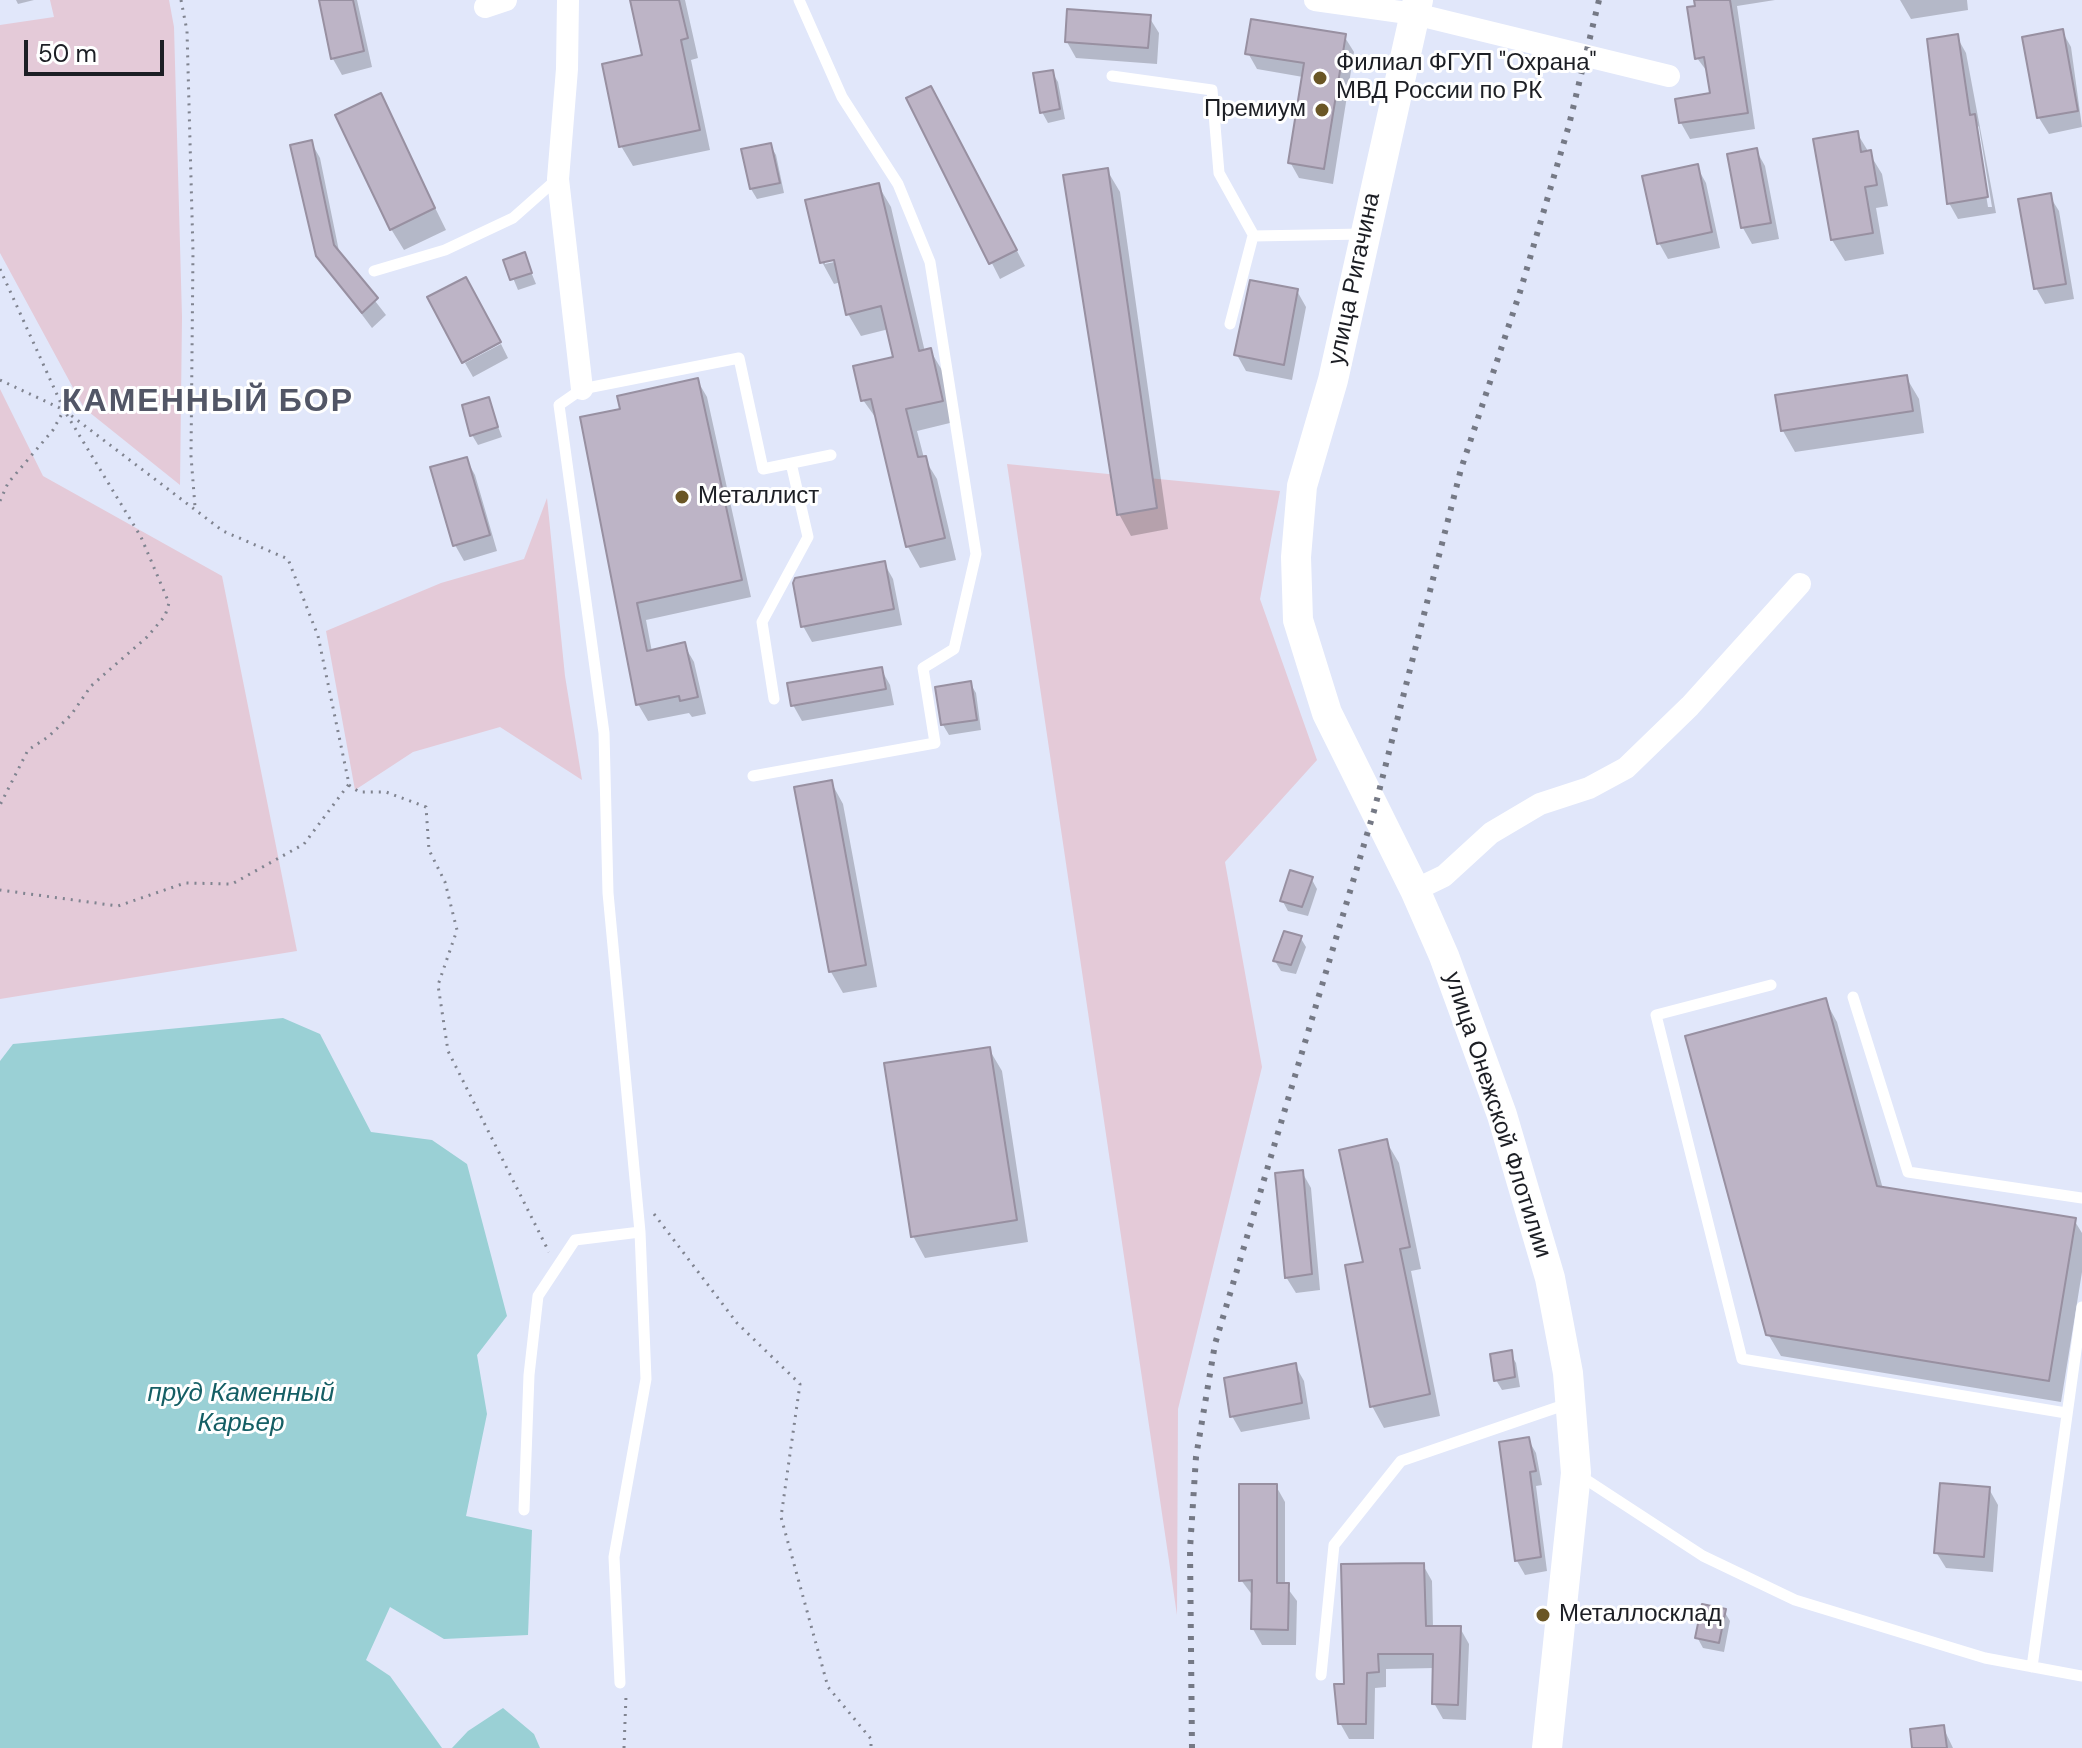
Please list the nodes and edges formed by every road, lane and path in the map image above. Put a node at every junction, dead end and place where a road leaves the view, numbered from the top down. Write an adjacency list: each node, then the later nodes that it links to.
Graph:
1 (181, 0): 20 (path)
2 (568, 0): 8 (street)
3 (799, 0): 23 (lane)
4 (1315, 0): 5 (street)
5 (1416, 7): 7 (street); 9 (main road, улица Ригачина)
6 (1112, 76): 10 (lane)
7 (1669, 76)
8 (558, 179): 12 (lane); 15 (street)
9 (1365, 234): 10 (lane); 27 (main road, улица Ригачина)
10 (1254, 236): 13 (lane)
11 (0, 269): 16 (path)
12 (374, 271)
13 (1230, 324)
14 (0, 380): 16 (path)
15 (582, 389): 18 (lane); 30 (lane)
16 (64, 410): 19 (path); 20 (path); 25 (path)
17 (831, 455): 18 (lane)
18 (791, 463): 22 (lane)
19 (0, 501)
20 (195, 510): 24 (path)
21 (1800, 584): 27 (street)
22 (774, 699)
23 (753, 776)
24 (349, 784): 26 (path); 33 (path)
25 (0, 805)
26 (0, 890)
27 (1415, 890): 35 (lane)
28 (1771, 985): 36 (lane)
29 (1853, 997): 31 (lane)
30 (636, 1191): 32 (lane); 44 (path)
31 (2082, 1198)
32 (640, 1232): 33 (lane); 42 (lane)
33 (560, 1264): 38 (lane)
34 (2082, 1307): 36 (lane)
35 (1570, 1403): 37 (lane); 40 (lane)
36 (2066, 1413): 39 (lane)
37 (1576, 1473): 39 (lane); 45 (main road)
38 (524, 1510)
39 (2032, 1667): 41 (lane)
40 (1321, 1675)
41 (2082, 1676)
42 (620, 1683): 43 (path)
43 (624, 1748)
44 (871, 1748)
45 (1547, 1748)

